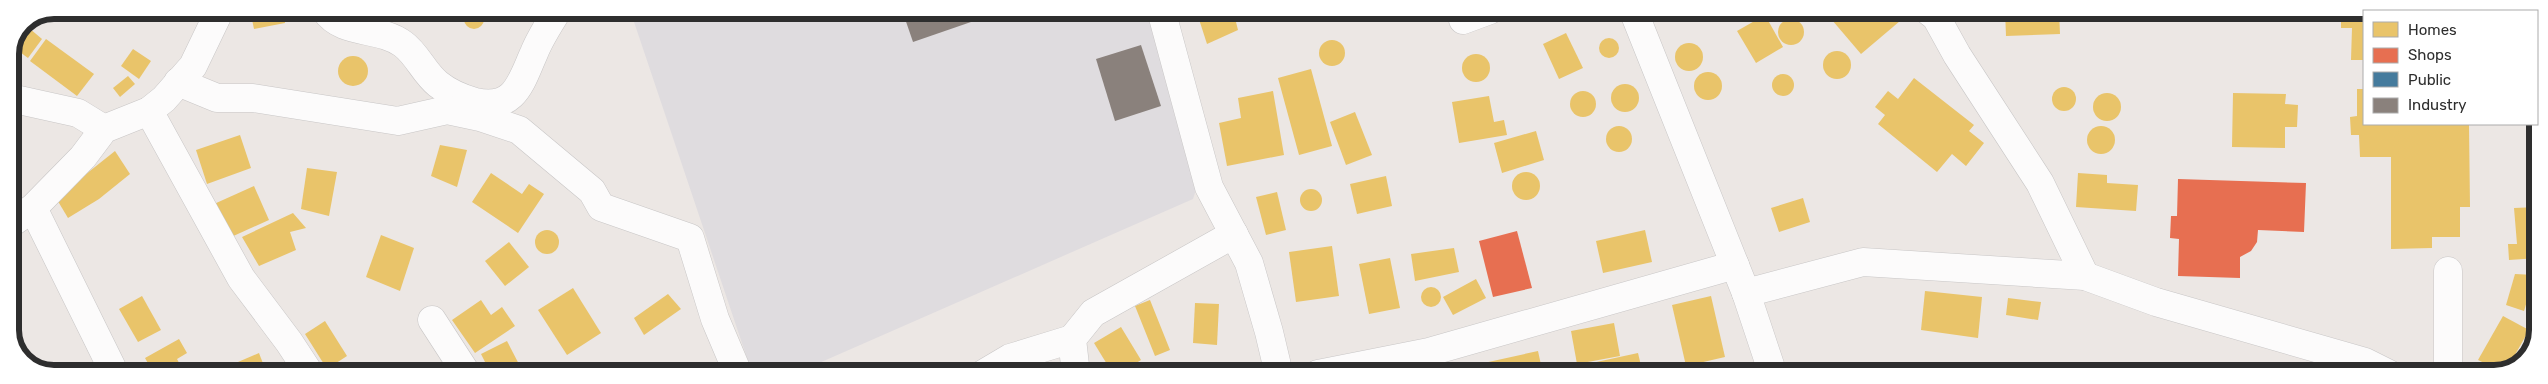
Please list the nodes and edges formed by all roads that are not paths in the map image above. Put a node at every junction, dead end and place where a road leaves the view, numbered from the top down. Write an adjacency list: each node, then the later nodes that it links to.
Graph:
1 (216, 19): 7 (street)
2 (332, 19): 3 (street)
3 (553, 19)
4 (1162, 19): 13 (street)
5 (1638, 19): 14 (street)
6 (1937, 19): 16 (street)
7 (178, 82): 9 (street); 24 (street)
8 (19, 100): 10 (street)
9 (149, 111): 10 (street); 22 (street)
10 (104, 129): 11 (street)
11 (33, 208): 12 (street); 21 (street)
12 (19, 218)
13 (1234, 234): 19 (street); 27 (street)
14 (1734, 265): 17 (street); 20 (street)
15 (2448, 271): 31 (street)
16 (2085, 276): 17 (street); 30 (street)
17 (1746, 293): 29 (street)
18 (432, 320): 23 (street)
19 (1072, 339): 25 (street); 26 (street)
20 (1431, 363): 28 (street)
21 (111, 365)
22 (304, 365)
23 (461, 365)
24 (734, 365)
25 (999, 365)
26 (1075, 365)
27 (1276, 365)
28 (1410, 365)
29 (1770, 365)
30 (2371, 365)
31 (2448, 365)

